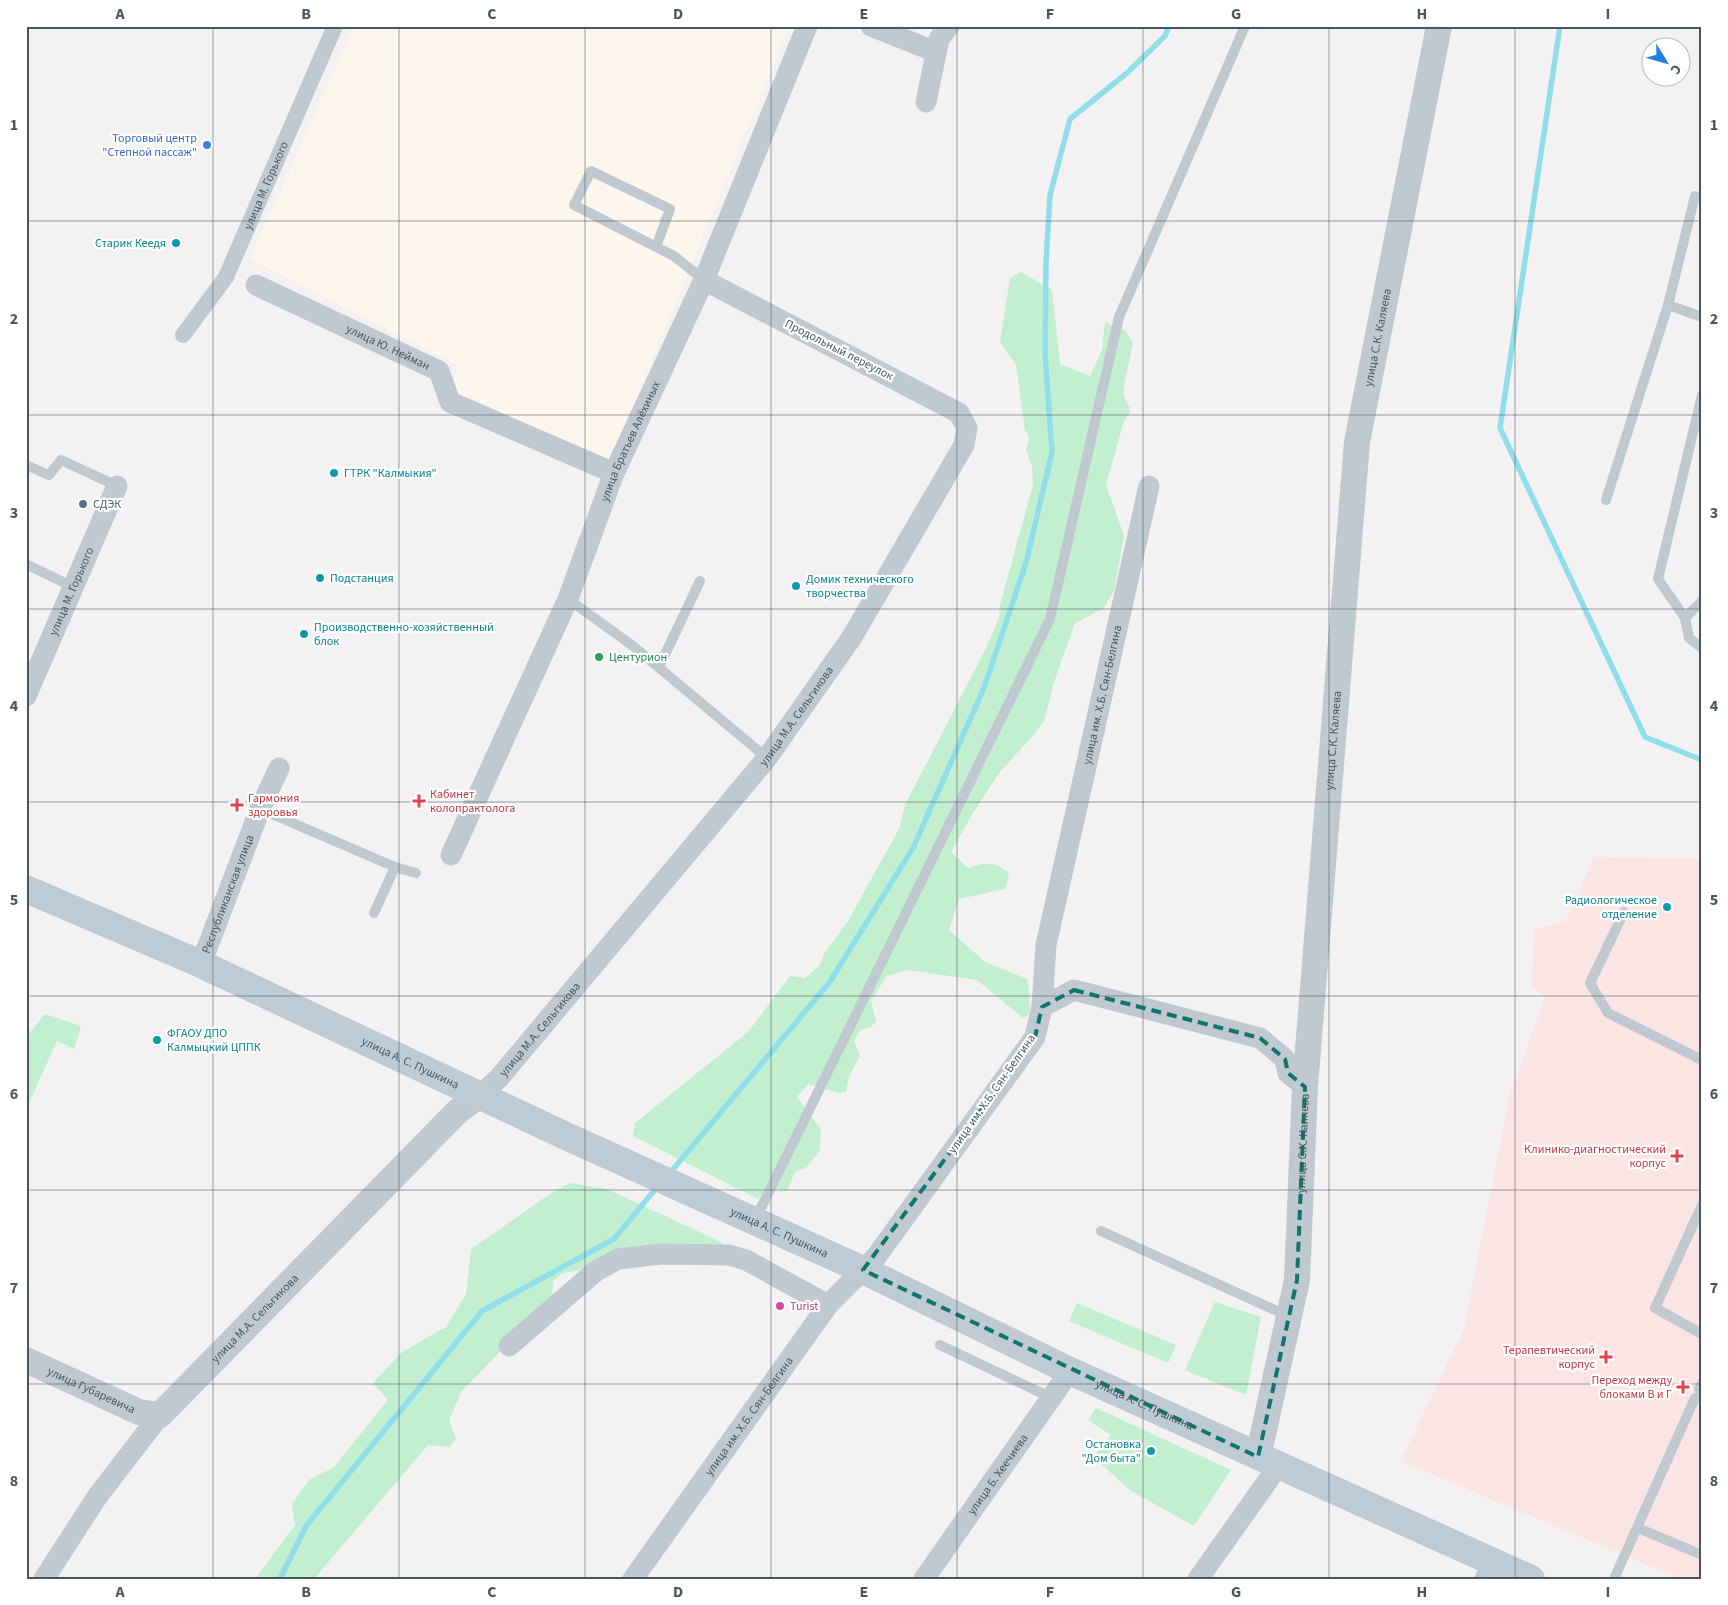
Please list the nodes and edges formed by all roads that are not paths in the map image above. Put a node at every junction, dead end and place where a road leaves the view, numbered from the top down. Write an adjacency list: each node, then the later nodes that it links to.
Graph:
1 (335, 26): 15 (street, улица М. Горького)
2 (807, 26): 11 (street, улица Братьев Алёхиных)
3 (871, 26): 7 (street)
4 (949, 26): 7 (street)
5 (1245, 26): 47 (lane)
6 (1439, 26): 44 (street, улица С.К. Каляева)
7 (936, 52): 8 (street)
8 (926, 102)
9 (1695, 196): 13 (lane)
10 (656, 247): 10 (lane); 11 (lane)
11 (704, 280): 17 (street, Продольный переулок); 19 (street, улица Братьев Алёхиных)
12 (256, 285): 19 (street, улица Ю. Нейман)
13 (1668, 305): 14 (lane); 22 (lane)
14 (1702, 317)
15 (182, 335)
16 (1702, 395): 28 (lane)
17 (967, 428): 32 (street, улица М.А. Сельгикова)
18 (26, 464): 20 (lane)
19 (614, 472): 26 (street, улица Братьев Алёхиных)
20 (117, 486): 25 (street, улица М. Горького)
21 (1149, 486): 42 (street, улица им. Х.Б. Сян-Белгина)
22 (1606, 500)
23 (26, 564): 25 (lane)
24 (700, 581): 30 (lane)
25 (73, 587): 31 (street, улица М. Горького)
26 (568, 599): 30 (lane); 35 (street, улица Братьев Алёхиных)
27 (1702, 601): 28 (lane)
28 (1685, 618): 29 (lane)
29 (1702, 648)
30 (659, 667): 32 (lane)
31 (26, 696)
32 (767, 758): 45 (street, улица М.А. Сельгикова)
33 (279, 768): 34 (street, Республиканская улица)
34 (260, 810): 36 (lane); 41 (street, Республиканская улица)
35 (451, 855)
36 (395, 866): 37 (lane); 40 (lane)
37 (416, 873)
38 (26, 889): 41 (main road, улица А. С. Пушкина)
39 (1624, 912): 43 (lane)
40 (374, 913)
41 (201, 964): 45 (main road, улица А. С. Пушкина)
42 (1042, 1007): 44 (street); 49 (street, улица им. Х.Б. Сян-Белгина)
43 (1702, 1060)
44 (1305, 1087): 51 (street, улица С.К. Каляева)
45 (480, 1095): 47 (main road, улица А. С. Пушкина); 59 (street, улица М.А. Сельгикова)
46 (1702, 1205): 52 (lane)
47 (751, 1220): 49 (main road, улица А. С. Пушкина)
48 (1101, 1232): 51 (lane)
49 (863, 1270): 50 (street, улица им. Х.Б. Сян-Белгина); 56 (main road, улица А. С. Пушкина)
50 (828, 1304): 54 (street); 65 (street, улица им. Х.Б. Сян-Белгина)
51 (1289, 1316): 60 (street, улица С.К. Каляева)
52 (1702, 1334)
53 (940, 1345): 58 (lane)
54 (509, 1346)
55 (26, 1360): 59 (street, улица Губаревича)
56 (1070, 1371): 58 (street, улица Б. Хеечиева); 60 (main road, улица А. С. Пушкина)
57 (1699, 1390): 61 (lane)
58 (1052, 1398): 66 (street, улица Б. Хеечиева)
59 (160, 1414): 64 (street, улица М.А. Сельгикова)
60 (1268, 1461): 63 (main road, улица А. С. Пушкина); 67 (street)
61 (1638, 1528): 62 (lane); 69 (lane)
62 (1702, 1555)
63 (1491, 1571): 68 (main road, улица А. С. Пушкина)
64 (44, 1579)
65 (633, 1579)
66 (924, 1579)
67 (1198, 1579)
68 (1531, 1579)
69 (1614, 1579)

